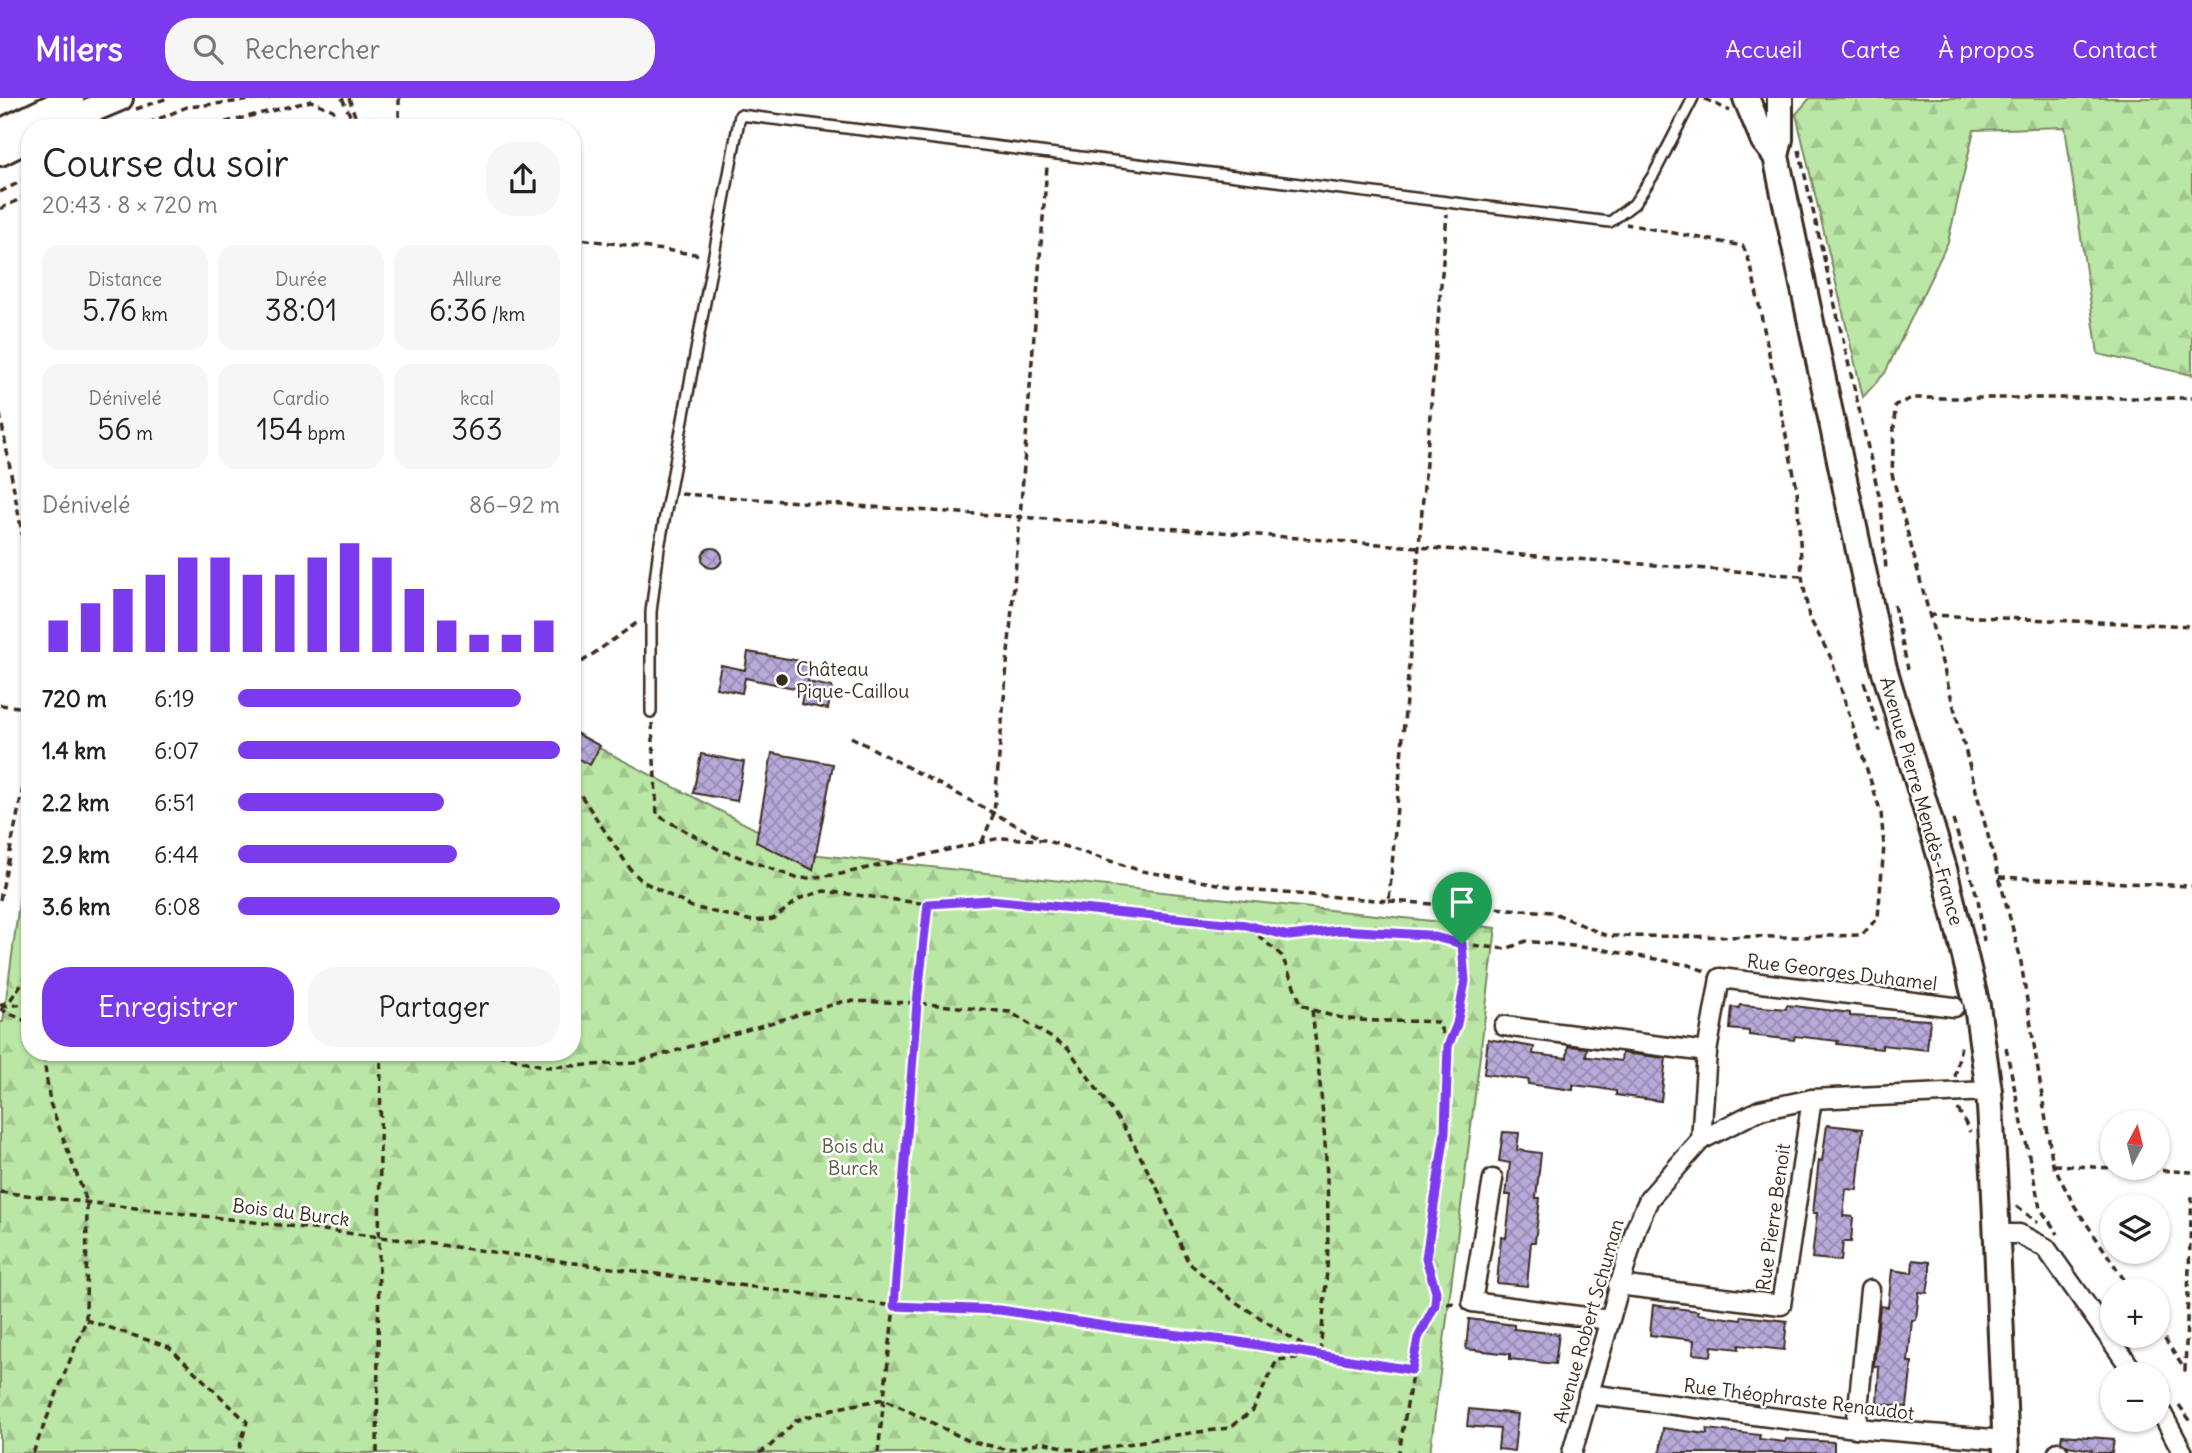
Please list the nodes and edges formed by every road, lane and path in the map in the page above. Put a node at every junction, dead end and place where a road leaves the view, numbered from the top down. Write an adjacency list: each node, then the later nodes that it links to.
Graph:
1 (72, 98): 11 (main road)
2 (120, 98): 12 (main road)
3 (271, 98): 13 (path)
4 (342, 98): 16 (path)
5 (349, 98): 17 (path)
6 (399, 98): 18 (path)
7 (1693, 98): 30 (lane)
8 (1703, 98): 10 (path)
9 (1780, 98): 22 (main road)
10 (1740, 107): 22 (main road)
11 (28, 119)
12 (70, 119)
13 (158, 119)
14 (238, 119): 15 (path)
15 (336, 119)
16 (352, 119)
17 (355, 119)
18 (399, 119)
19 (21, 122): 20 (main road)
20 (0, 132)
21 (21, 142): 23 (main road)
22 (1787, 151): 40 (path); 80 (main road, Avenue Pierre Mendès-France)
23 (0, 153)
24 (1048, 153): 28 (lane); 32 (lane); 36 (path)
25 (21, 182): 26 (path)
26 (0, 192)
27 (21, 198): 29 (path)
28 (1448, 201): 30 (lane); 38 (path)
29 (0, 209)
30 (1610, 222): 39 (path)
31 (581, 239): 32 (path)
32 (713, 257): 35 (lane)
33 (2192, 398): 43 (path)
34 (0, 414): 37 (path)
35 (669, 494): 36 (path); 42 (lane)
36 (1020, 517): 38 (path); 53 (path)
37 (21, 520)
38 (1419, 547): 39 (path); 60 (path)
39 (1802, 576): 60 (path)
40 (1888, 581)
41 (1891, 593): 46 (path)
42 (651, 612): 45 (path); 49 (lane)
43 (1929, 615): 44 (path); 57 (path)
44 (2192, 626)
45 (581, 663)
46 (1910, 679)
47 (0, 705): 48 (path)
48 (21, 707)
49 (651, 712): 56 (path)
50 (851, 737): 53 (path)
51 (581, 795): 61 (path)
52 (21, 798): 59 (path)
53 (994, 813): 55 (path); 56 (path)
54 (1951, 816): 64 (path)
55 (1044, 840): 56 (path); 60 (path)
56 (982, 842)
57 (1999, 877): 58 (path); 83 (path)
58 (2192, 886)
59 (0, 900)
60 (1389, 901)
61 (928, 904): 62 (path); 67 (path)
62 (1246, 925): 63 (path); 71 (path)
63 (1462, 944): 65 (path); 75 (path)
64 (1985, 947)
65 (1720, 978): 70 (street, Rue Georges Duhamel); 76 (street, Rue Georges Duhamel)
66 (21, 987): 69 (path)
67 (917, 1003): 79 (path); 95 (path); 99 (path)
68 (21, 1004): 69 (path)
69 (0, 1007): 72 (path)
70 (1954, 1007)
71 (1312, 1010): 75 (path); 99 (path)
72 (21, 1018)
73 (1504, 1026): 76 (street)
74 (2003, 1037): 91 (path)
75 (1448, 1046): 101 (path)
76 (1707, 1052): 82 (street, Rue Georges Duhamel)
77 (44, 1061): 88 (path)
78 (381, 1061): 90 (path)
79 (523, 1061)
80 (1989, 1091): 81 (street, Avenue Robert Schuman); 89 (main road, Avenue Pierre Mendès-France)
81 (1812, 1099): 82 (street, Avenue Robert Schuman); 93 (street, Rue Pierre Benoit)
82 (1701, 1140): 93 (street, Avenue Robert Schuman)
83 (2053, 1165): 84 (path); 92 (path)
84 (2192, 1172)
85 (1493, 1179): 97 (street)
86 (0, 1192): 88 (path, Bois du Burck)
87 (2192, 1194): 98 (path)
88 (87, 1202): 90 (path, Bois du Burck); 96 (path)
89 (1997, 1234): 100 (street); 106 (main road, Avenue Pierre Mendès-France)
90 (381, 1237): 95 (path, Bois du Burck); 109 (path)
91 (2061, 1239)
92 (2123, 1278)
93 (1618, 1285): 97 (street, Avenue Robert Schuman)
94 (1870, 1290): 104 (street)
95 (894, 1306): 99 (path, Bois du Burck); 103 (path)
96 (86, 1320): 107 (path); 108 (path)
97 (1609, 1320): 102 (street, Avenue Robert Schuman)
98 (2170, 1347)
99 (1320, 1356): 101 (path, Bois du Burck); 103 (path)
100 (2127, 1362)
101 (1412, 1370): 112 (path)
102 (1588, 1394): 104 (street, Rue Théophraste Renaudot); 113 (street, Avenue Robert Schuman)
103 (884, 1399): 110 (path); 111 (path)
104 (1856, 1428): 106 (street, Rue Théophraste Renaudot)
105 (2170, 1429): 114 (street)
106 (2005, 1447)
107 (33, 1453)
108 (239, 1453)
109 (377, 1453)
110 (759, 1453)
111 (878, 1453)
112 (1399, 1453)
113 (1572, 1453)
114 (2183, 1453)

